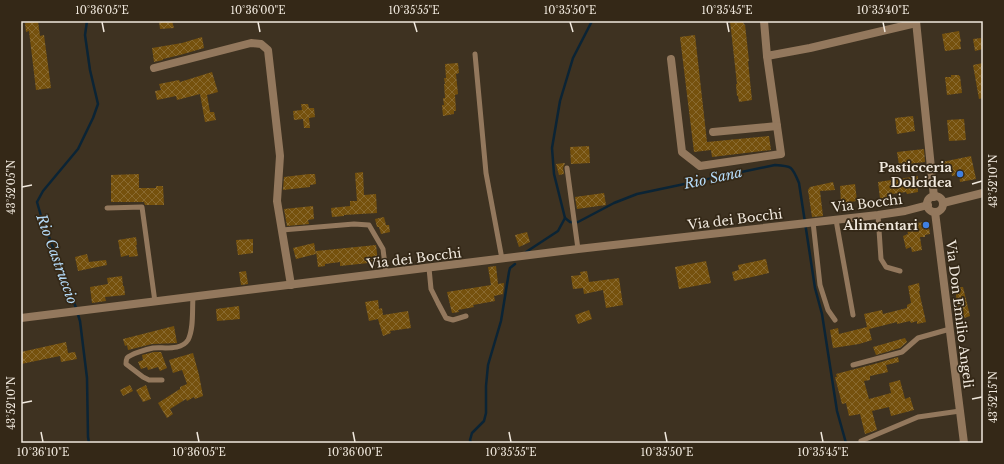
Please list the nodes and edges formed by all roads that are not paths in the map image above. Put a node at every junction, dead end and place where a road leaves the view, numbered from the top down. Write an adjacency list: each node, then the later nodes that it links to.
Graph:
1 (764, 21): 4 (street)
2 (916, 22): 4 (street); 11 (street)
3 (475, 54): 21 (lane)
4 (767, 56): 7 (street)
5 (671, 59): 7 (street)
6 (154, 68): 19 (street)
7 (777, 126): 8 (street)
8 (713, 132)
9 (567, 168): 20 (lane)
10 (983, 193): 12 (street)
11 (934, 196): 12 (street); 13 (street)
12 (943, 203): 15 (street)
13 (928, 205): 15 (street); 16 (street, Via Bocchi)
14 (107, 208): 27 (lane)
15 (935, 212): 32 (street, Via Don Emilio Angeli)
16 (878, 215): 17 (street, Via Bocchi); 23 (lane)
17 (836, 220): 18 (street, Via Bocchi); 28 (lane)
18 (811, 222): 20 (street, Via dei Bocchi); 31 (lane)
19 (282, 230): 24 (lane); 25 (street)
20 (578, 249): 21 (street, Via dei Bocchi)
21 (502, 259): 22 (street, Via dei Bocchi)
22 (429, 268): 24 (street, Via dei Bocchi); 29 (lane)
23 (900, 271)
24 (386, 273): 25 (street, Via dei Bocchi)
25 (292, 285): 26 (street, Via dei Bocchi)
26 (193, 297): 27 (street, Via dei Bocchi); 34 (lane)
27 (154, 302): 30 (street, Via dei Bocchi)
28 (853, 315)
29 (466, 316)
30 (21, 318)
31 (835, 320)
32 (950, 329): 33 (lane); 35 (street, Via Don Emilio Angeli)
33 (852, 365)
34 (162, 380)
35 (960, 411): 36 (lane); 37 (street, Via Don Emilio Angeli)
36 (861, 441)
37 (964, 443)

